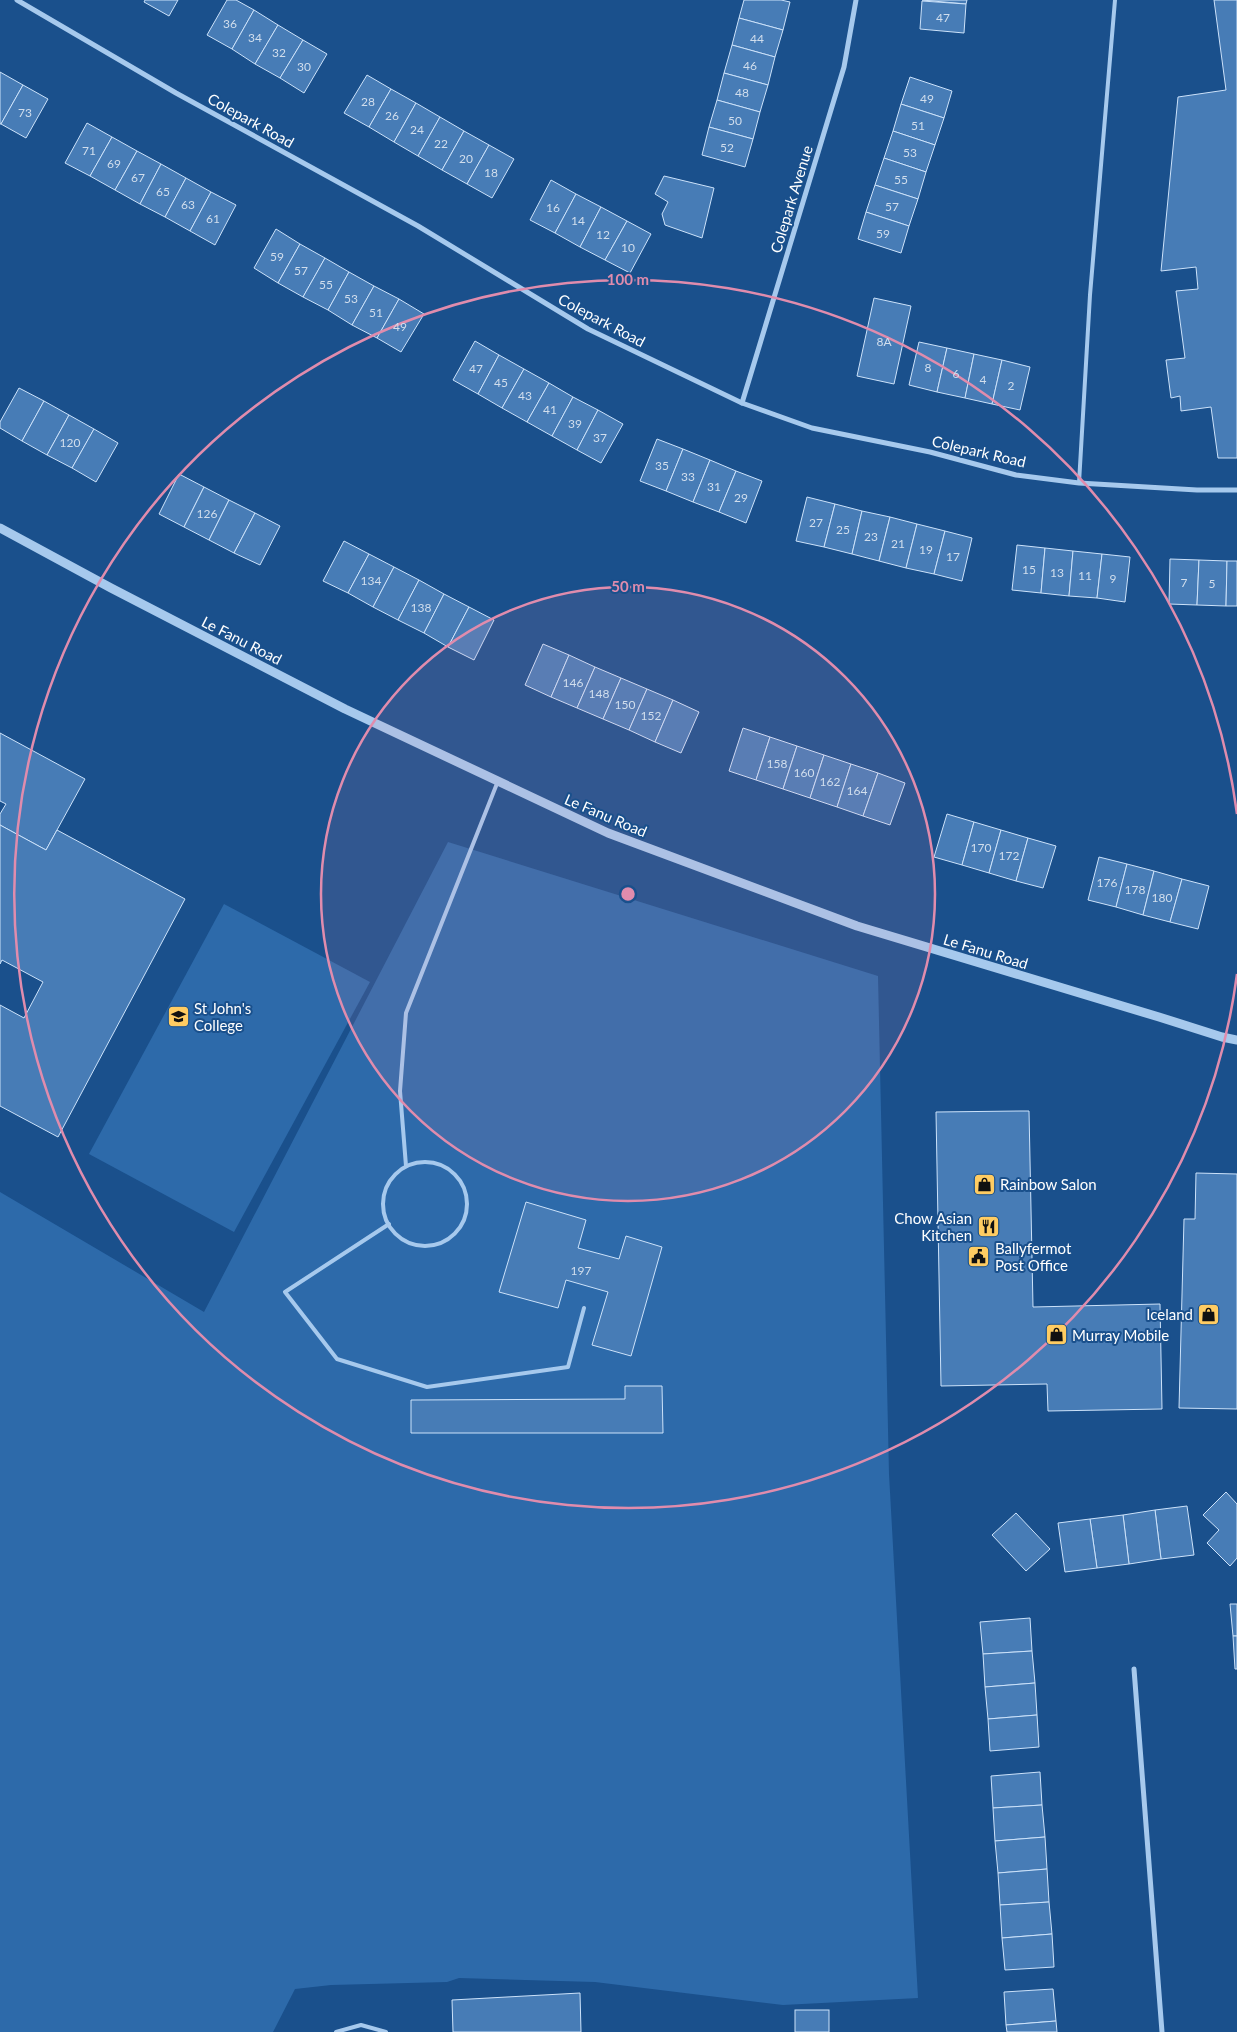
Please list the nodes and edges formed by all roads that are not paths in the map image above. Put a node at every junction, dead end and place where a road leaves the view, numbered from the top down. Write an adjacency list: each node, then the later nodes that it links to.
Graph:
1 (17, 0): 4 (street, Colepark Road)
2 (856, 0): 4 (street, Colepark Avenue)
3 (1114, 0): 5 (lane)
4 (742, 403): 5 (street, Colepark Road)
5 (1079, 483): 6 (street, Colepark Road)
6 (1237, 490)
7 (0, 528): 8 (street, Le Fanu Road)
8 (498, 781): 9 (street, Le Fanu Road); 10 (lane)
9 (1237, 1040)
10 (406, 1166): 11 (lane); 11 (lane)
11 (389, 1224): 12 (lane)
12 (584, 1308)
13 (1134, 1670): 16 (street)
14 (336, 2032): 15 (lane)
15 (386, 2032)
16 (1162, 2032)

